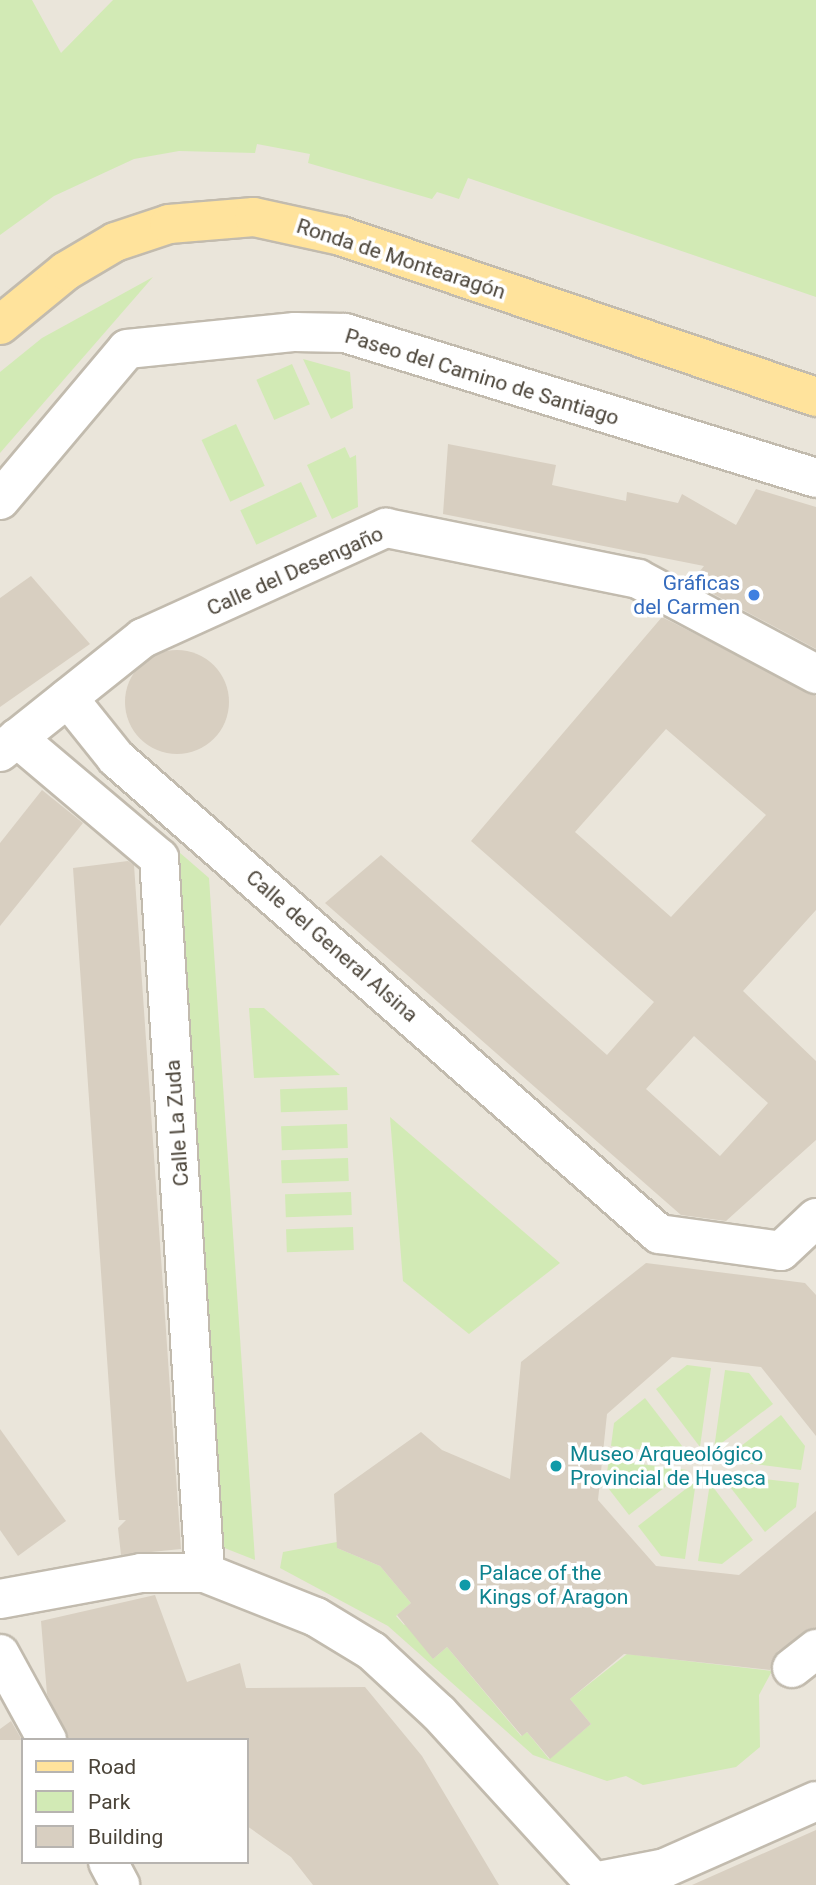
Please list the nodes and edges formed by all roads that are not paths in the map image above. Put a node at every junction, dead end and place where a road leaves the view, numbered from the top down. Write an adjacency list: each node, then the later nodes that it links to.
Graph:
1 (0, 325): 2 (main road, Ronda de Montearagón)
2 (816, 397)
3 (816, 478): 4 (street, Paseo del Camino de Santiago)
4 (0, 500)
5 (816, 674): 6 (street, Calle del Desengaño)
6 (68, 698): 7 (street, Calle del Desengaño); 8 (street, Calle del General Alsina)
7 (9, 745): 9 (street, Calle La Zuda)
8 (816, 1218)
9 (205, 1573): 10 (street); 15 (street)
10 (0, 1599)
11 (0, 1654): 12 (street)
12 (46, 1738)
13 (816, 1801): 15 (street)
14 (109, 1864): 16 (street)
15 (595, 1883)
16 (120, 1885)

